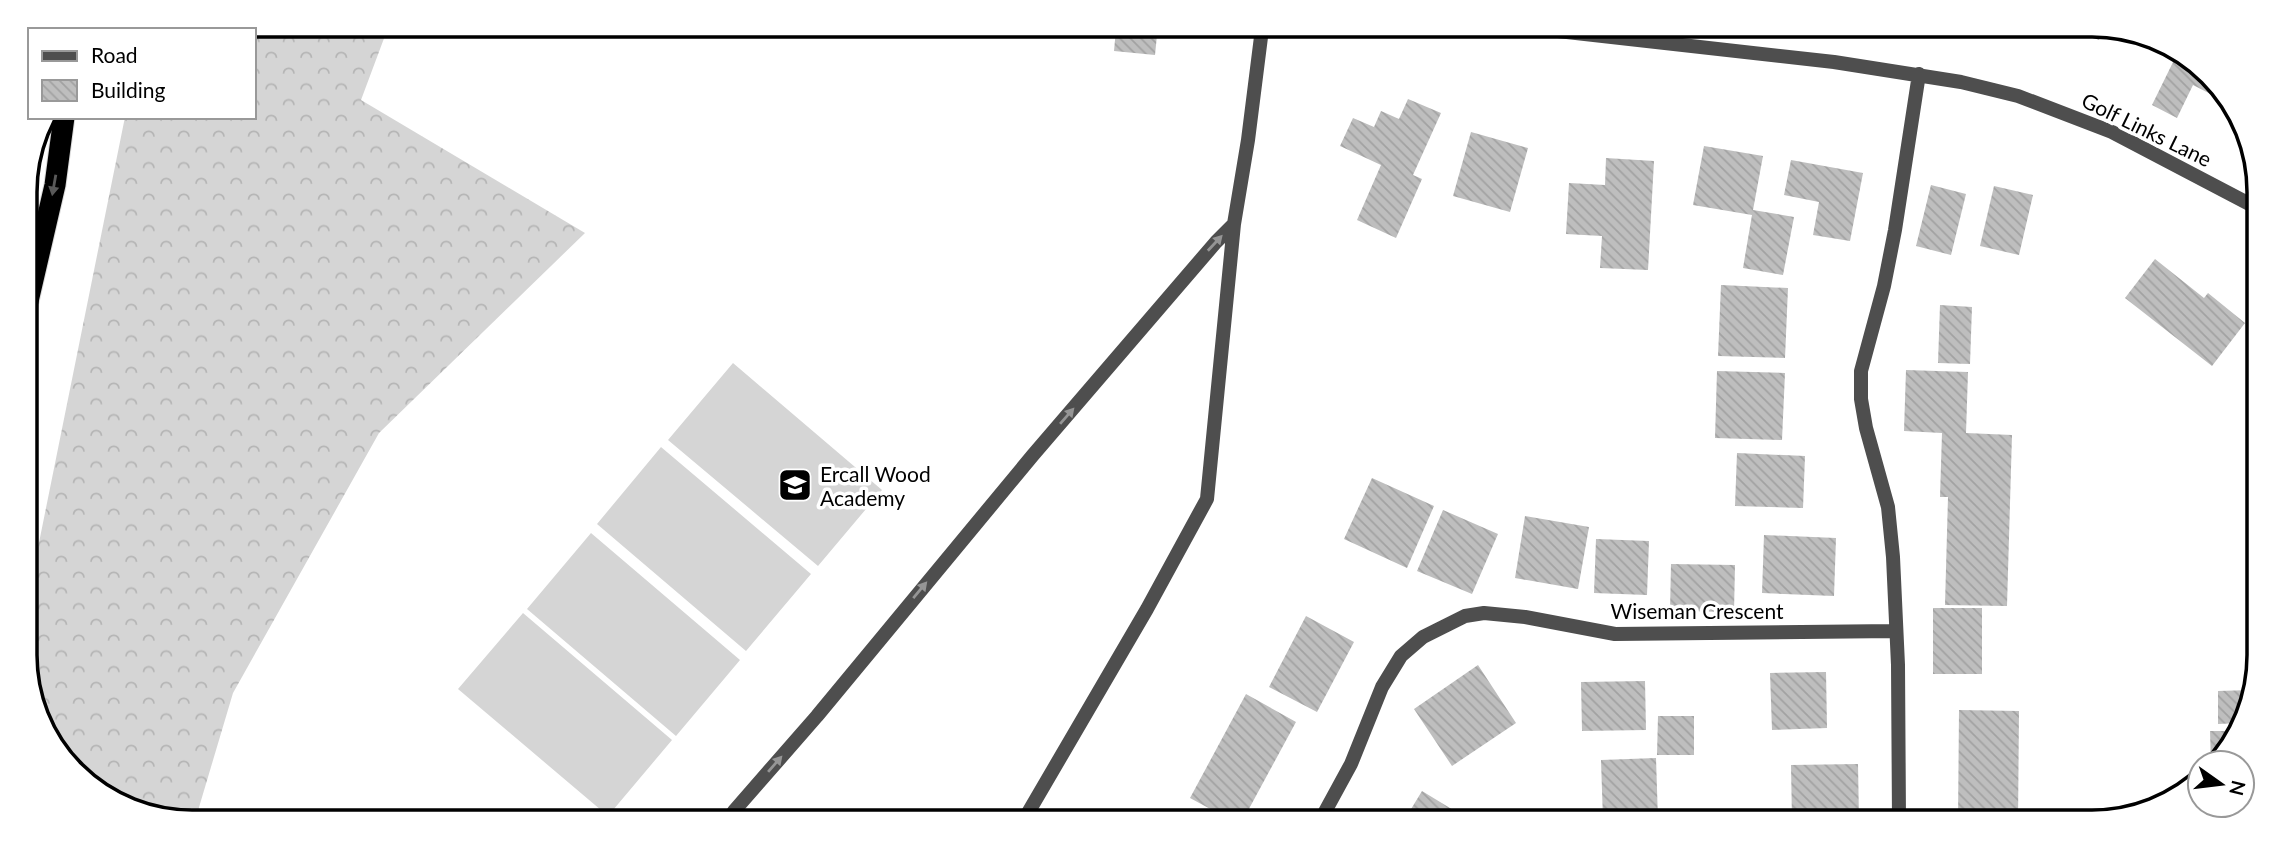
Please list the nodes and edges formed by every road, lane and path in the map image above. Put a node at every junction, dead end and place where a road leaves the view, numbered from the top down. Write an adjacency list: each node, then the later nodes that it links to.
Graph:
1 (1261, 37): 6 (street)
2 (1611, 37): 3 (street, Golf Links Lane)
3 (1919, 74): 5 (street, Golf Links Lane); 8 (street)
4 (64, 119): 7 (highway, one-way to 7)
5 (2247, 202)
6 (1234, 224): 9 (street, one-way to 6); 10 (street)
7 (37, 263)
8 (1895, 631): 11 (street, Wiseman Crescent); 12 (street)
9 (735, 810)
10 (1030, 810)
11 (1326, 810)
12 (1899, 810)

